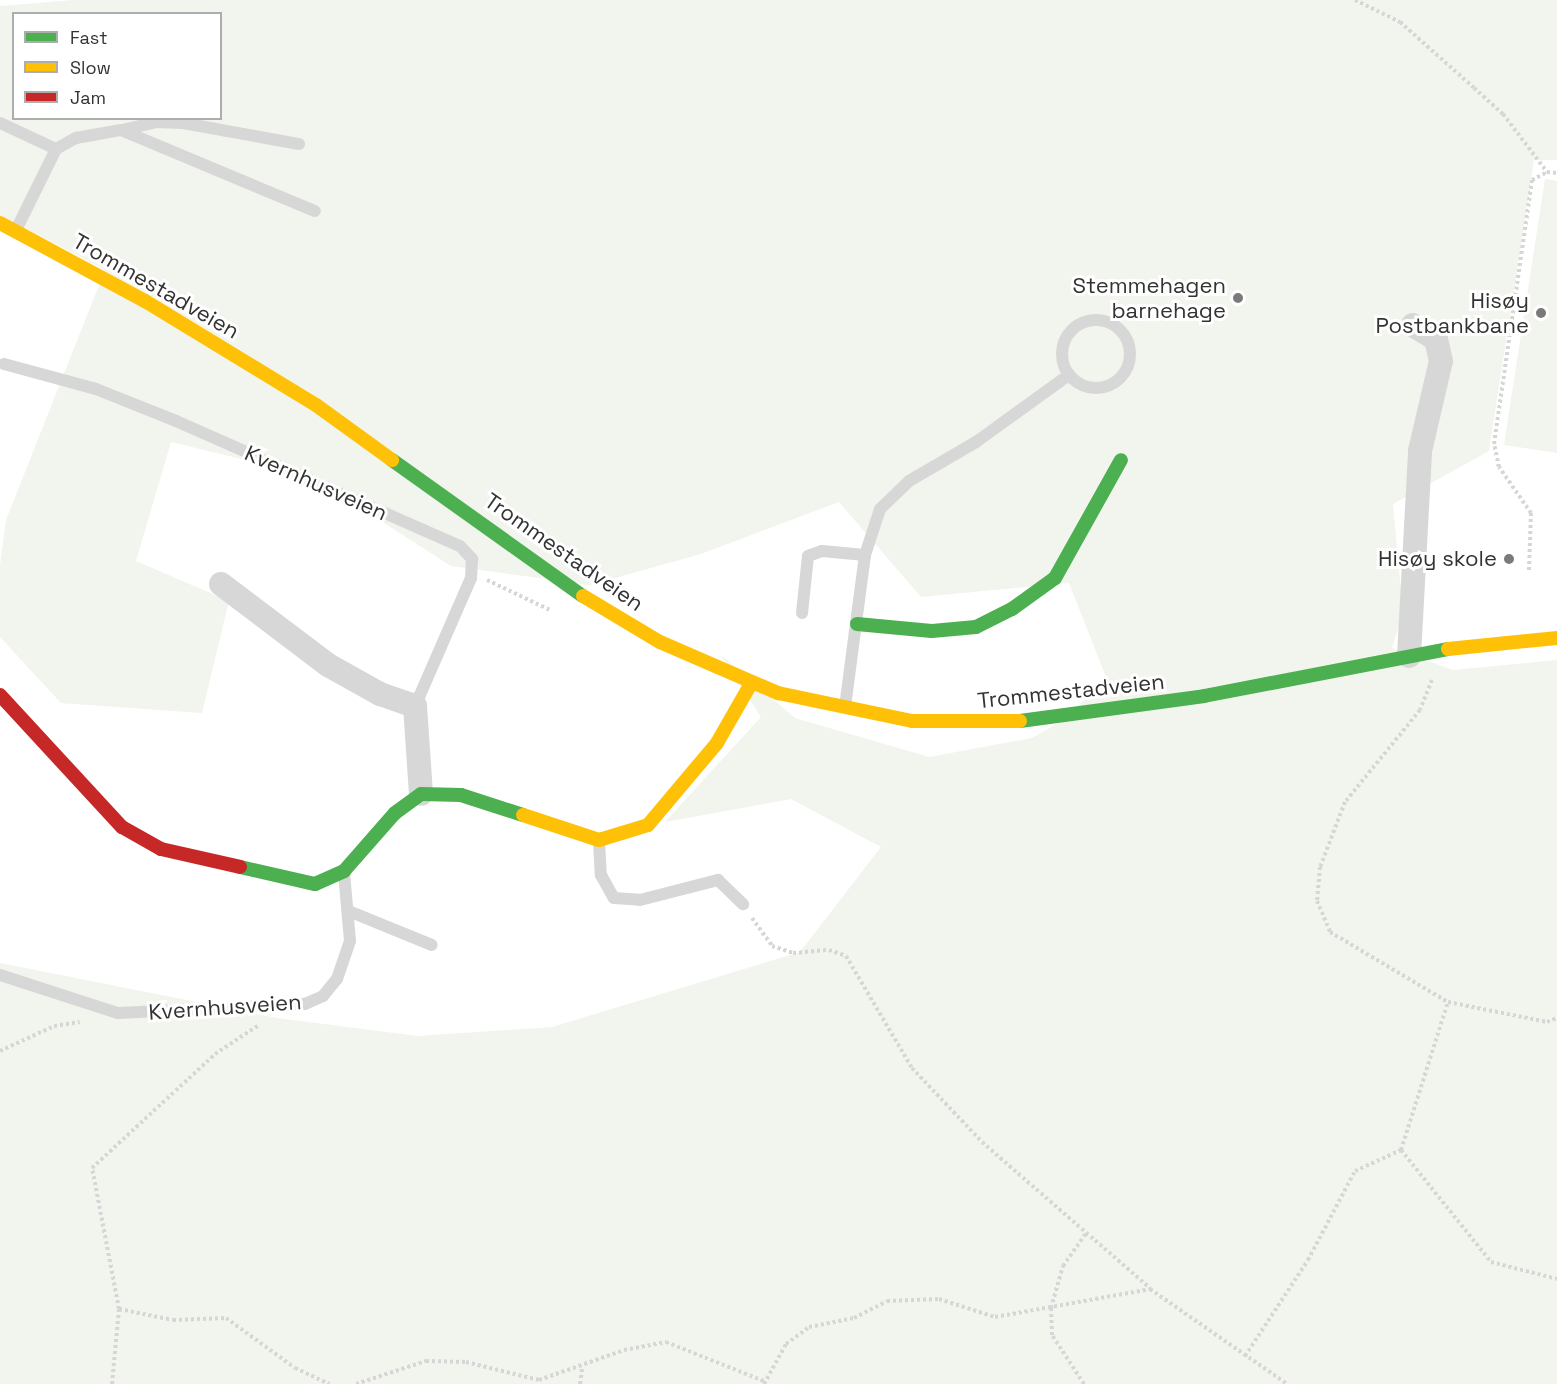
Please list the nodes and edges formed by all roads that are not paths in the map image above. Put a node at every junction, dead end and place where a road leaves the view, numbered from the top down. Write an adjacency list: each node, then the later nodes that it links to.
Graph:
1 (0, 123): 4 (lane)
2 (121, 130): 3 (lane); 4 (lane); 5 (lane)
3 (299, 144)
4 (56, 149): 7 (lane)
5 (315, 211)
6 (0, 224): 7 (main road, Trommestadveien)
7 (16, 232): 18 (main road, Trommestadveien)
8 (1413, 325): 17 (street)
9 (4, 364): 20 (lane, Kvernhusveien)
10 (1069, 375): 10 (lane); 12 (lane)
11 (1121, 460): 15 (main road)
12 (865, 555): 14 (lane); 15 (lane)
13 (221, 584): 20 (street)
14 (802, 613)
15 (856, 624): 21 (lane)
16 (1557, 638): 17 (main road, Trommestadveien)
17 (1409, 656): 21 (main road, Trommestadveien)
18 (752, 682): 21 (main road, Trommestadveien); 23 (main road)
19 (0, 695): 24 (main road)
20 (415, 706): 22 (street)
21 (844, 711)
22 (421, 794): 23 (main road); 24 (main road)
23 (599, 840): 25 (lane)
24 (344, 872): 26 (lane, Kvernhusveien)
25 (744, 904)
26 (351, 912): 27 (lane); 28 (lane, Kvernhusveien)
27 (432, 945)
28 (0, 975)

